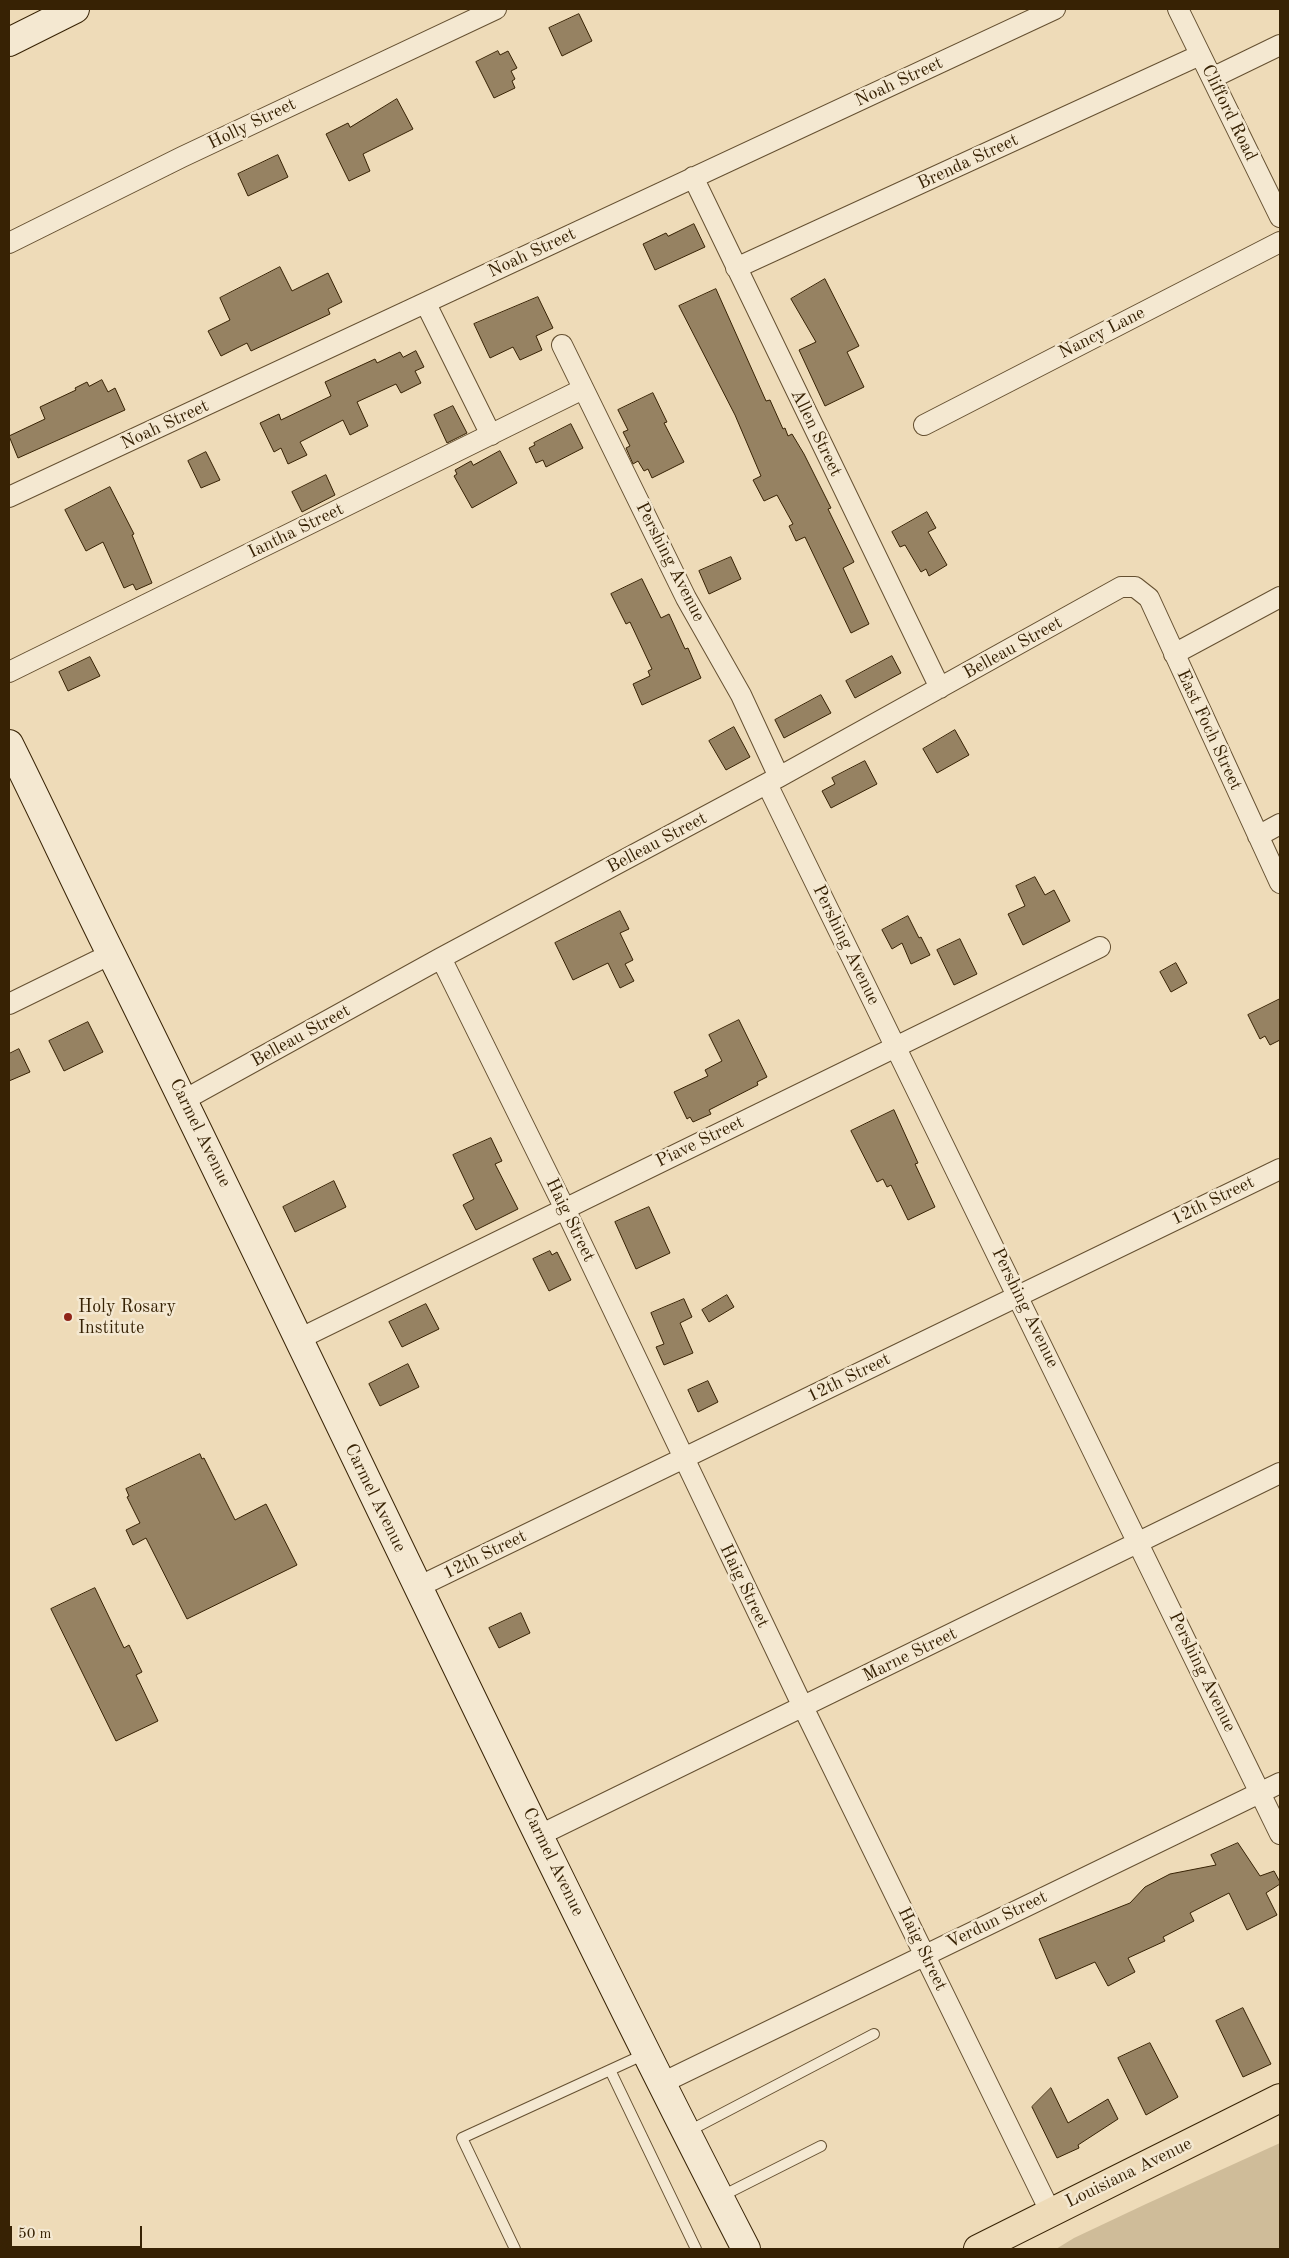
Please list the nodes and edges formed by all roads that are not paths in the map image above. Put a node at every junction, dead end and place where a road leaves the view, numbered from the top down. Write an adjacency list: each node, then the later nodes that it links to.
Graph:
1 (74, 9): 5 (main road)
2 (496, 9): 12 (street, Holly Street)
3 (1055, 9): 9 (street, Noah Street)
4 (1178, 9): 7 (street, Clifford Road)
5 (9, 42)
6 (1280, 45): 8 (street)
7 (1200, 55): 8 (street, Clifford Road); 13 (street, Brenda Street)
8 (1212, 78): 10 (street, Clifford Road)
9 (693, 178): 13 (street, Allen Street); 14 (street, Noah Street)
10 (1280, 217)
11 (1280, 242): 17 (street, Nancy Lane)
12 (9, 243)
13 (736, 268): 24 (street, Allen Street)
14 (426, 304): 18 (street); 19 (street, Noah Street)
15 (562, 346): 16 (street, Pershing Avenue)
16 (583, 389): 18 (street, Iantha Street); 26 (street, Pershing Avenue)
17 (924, 424)
18 (491, 435): 23 (street, Iantha Street)
19 (9, 497)
20 (1130, 586): 22 (street, East Foch Street); 24 (street, Belleau Street)
21 (1280, 597): 22 (street)
22 (1174, 654): 28 (street, East Foch Street)
23 (9, 672)
24 (940, 688): 26 (street, Belleau Street)
25 (12, 757): 31 (main road, Carmel Avenue)
26 (773, 781): 32 (street, Belleau Street); 34 (street, Pershing Avenue)
27 (1280, 824): 28 (street)
28 (1258, 836): 29 (street, East Foch Street)
29 (1280, 883)
30 (1100, 947): 34 (street, Piave Street)
31 (111, 954): 33 (street); 35 (main road, Carmel Avenue)
32 (441, 958): 35 (street, Belleau Street); 37 (street, Haig Street)
33 (9, 1004)
34 (896, 1046): 37 (street, Piave Street); 38 (street, Pershing Avenue)
35 (184, 1100): 39 (main road, Carmel Avenue)
36 (1280, 1168): 38 (street, 12th Street)
37 (565, 1208): 39 (street, Piave Street); 40 (street, Haig Street)
38 (1019, 1296): 40 (street, 12th Street); 42 (street, Pershing Avenue)
39 (299, 1339): 43 (main road, Carmel Avenue)
40 (683, 1459): 43 (street, 12th Street); 44 (street, Haig Street)
41 (1280, 1473): 42 (street, Marne Street)
42 (1138, 1542): 44 (street, Marne Street); 46 (street, Pershing Avenue)
43 (418, 1587): 48 (main road, Carmel Avenue)
44 (803, 1707): 48 (street, Marne Street); 49 (street, Haig Street)
45 (1280, 1783): 46 (street, Verdun Street)
46 (1261, 1792): 47 (street, Pershing Avenue); 49 (street, Verdun Street)
47 (1280, 1834)
48 (540, 1835): 51 (main road, Carmel Avenue)
49 (924, 1955): 53 (street, Verdun Street); 58 (street, Haig Street)
50 (874, 2034): 55 (lane)
51 (646, 2054): 52 (lane); 53 (main road, Carmel Avenue)
52 (610, 2070): 59 (lane); 60 (lane)
53 (660, 2084): 55 (main road, Carmel Avenue)
54 (1280, 2098): 58 (main road, Louisiana Avenue)
55 (686, 2133): 57 (main road, Carmel Avenue)
56 (822, 2146): 57 (lane)
57 (720, 2197): 61 (main road, Carmel Avenue)
58 (1050, 2211): 62 (main road, Louisiana Avenue)
59 (515, 2249)
60 (696, 2249)
61 (746, 2249)
62 (978, 2249)

